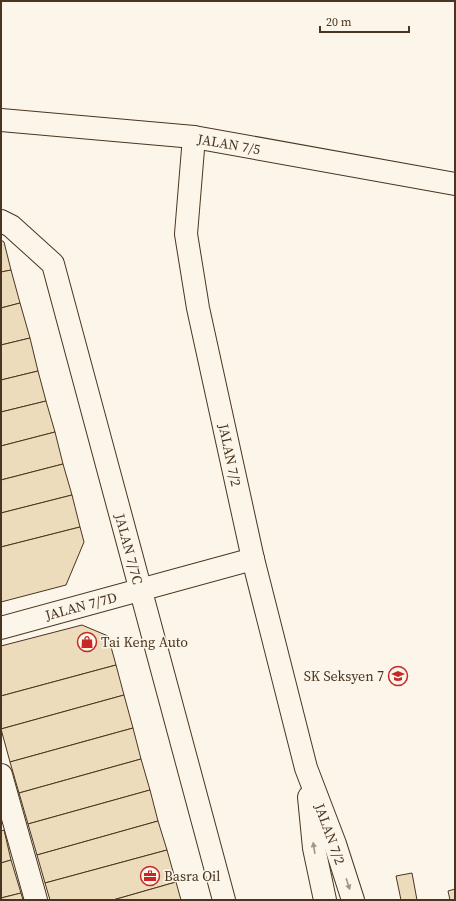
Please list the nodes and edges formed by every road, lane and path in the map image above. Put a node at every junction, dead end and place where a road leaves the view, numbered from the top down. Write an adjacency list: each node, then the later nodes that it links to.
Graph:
1 (1, 120): 2 (street, JALAN 7/5)
2 (194, 137): 3 (street, JALAN 7/5); 5 (street, JALAN 7/2)
3 (455, 184)
4 (1, 221): 6 (street, JALAN 7/7C)
5 (253, 558): 6 (street, JALAN 7/7D); 8 (street, JALAN 7/2)
6 (140, 590): 7 (street, JALAN 7/7D); 11 (street, JALAN 7/7C)
7 (1, 628)
8 (306, 768): 12 (street, JALAN 7/2, one-way to 8); 13 (street, JALAN 7/2, one-way to 13)
9 (1, 775): 10 (street)
10 (36, 900)
11 (224, 900)
12 (325, 900)
13 (353, 900)

